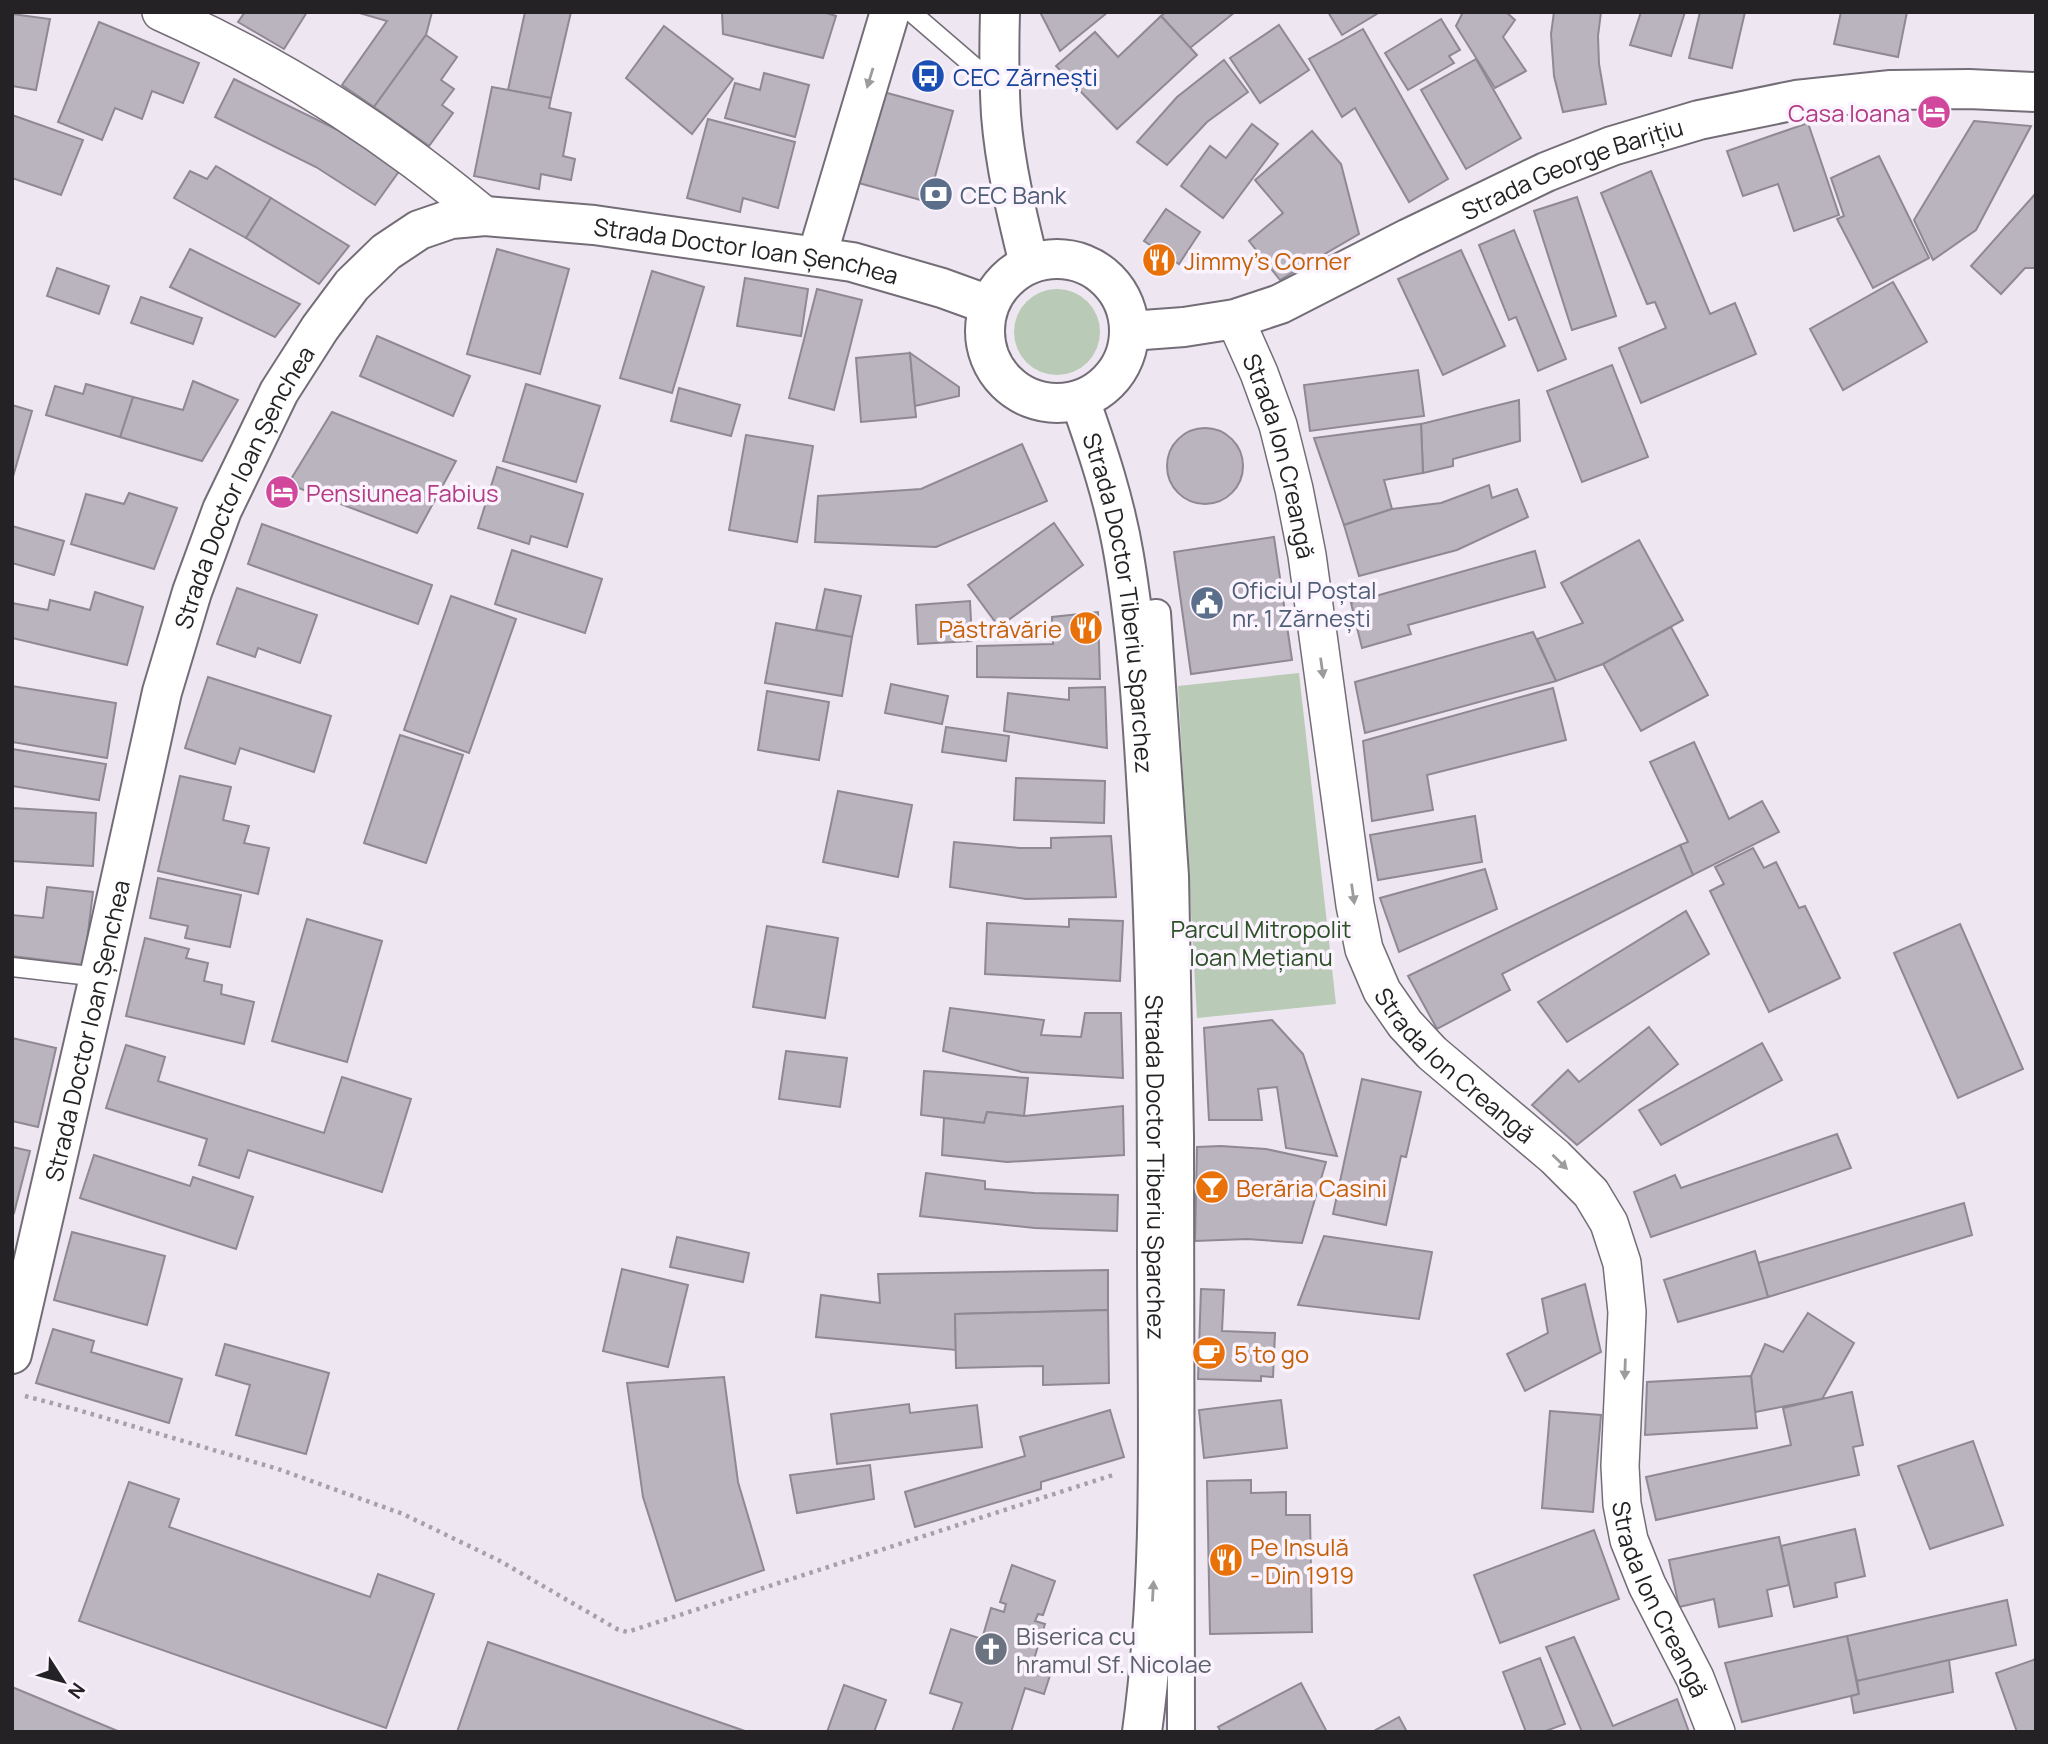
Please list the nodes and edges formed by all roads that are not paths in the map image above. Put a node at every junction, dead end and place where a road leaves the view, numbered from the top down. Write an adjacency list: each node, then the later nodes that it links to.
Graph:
1 (161, 12): 7 (street)
2 (890, 12): 8 (main road, one-way to 8)
3 (911, 12): 5 (lane)
4 (1000, 12): 5 (main road)
5 (1000, 89): 9 (main road)
6 (2036, 92): 11 (main road, Strada George Barițiu)
7 (485, 216): 8 (main road, Strada Doctor Ioan Șenchea); 16 (main road, Strada Doctor Ioan Șenchea)
8 (817, 256): 10 (main road, Strada Doctor Ioan Șenchea)
9 (1029, 264): 10 (main road); 12 (main road)
10 (989, 305): 13 (main road)
11 (1235, 319): 12 (main road, Strada George Barițiu); 19 (street, Strada Ion Creangă, one-way to 19)
12 (1130, 331): 13 (main road)
13 (1080, 400): 14 (main road, Strada Doctor Tiberiu Sparchez)
14 (1133, 616): 18 (main road, Strada Doctor Tiberiu Sparchez, one-way to 14); 18 (street)
15 (12, 967): 16 (lane)
16 (99, 977): 17 (main road, Strada Doctor Ioan Șenchea)
17 (12, 1354)
18 (1162, 1722)
19 (1716, 1732)

